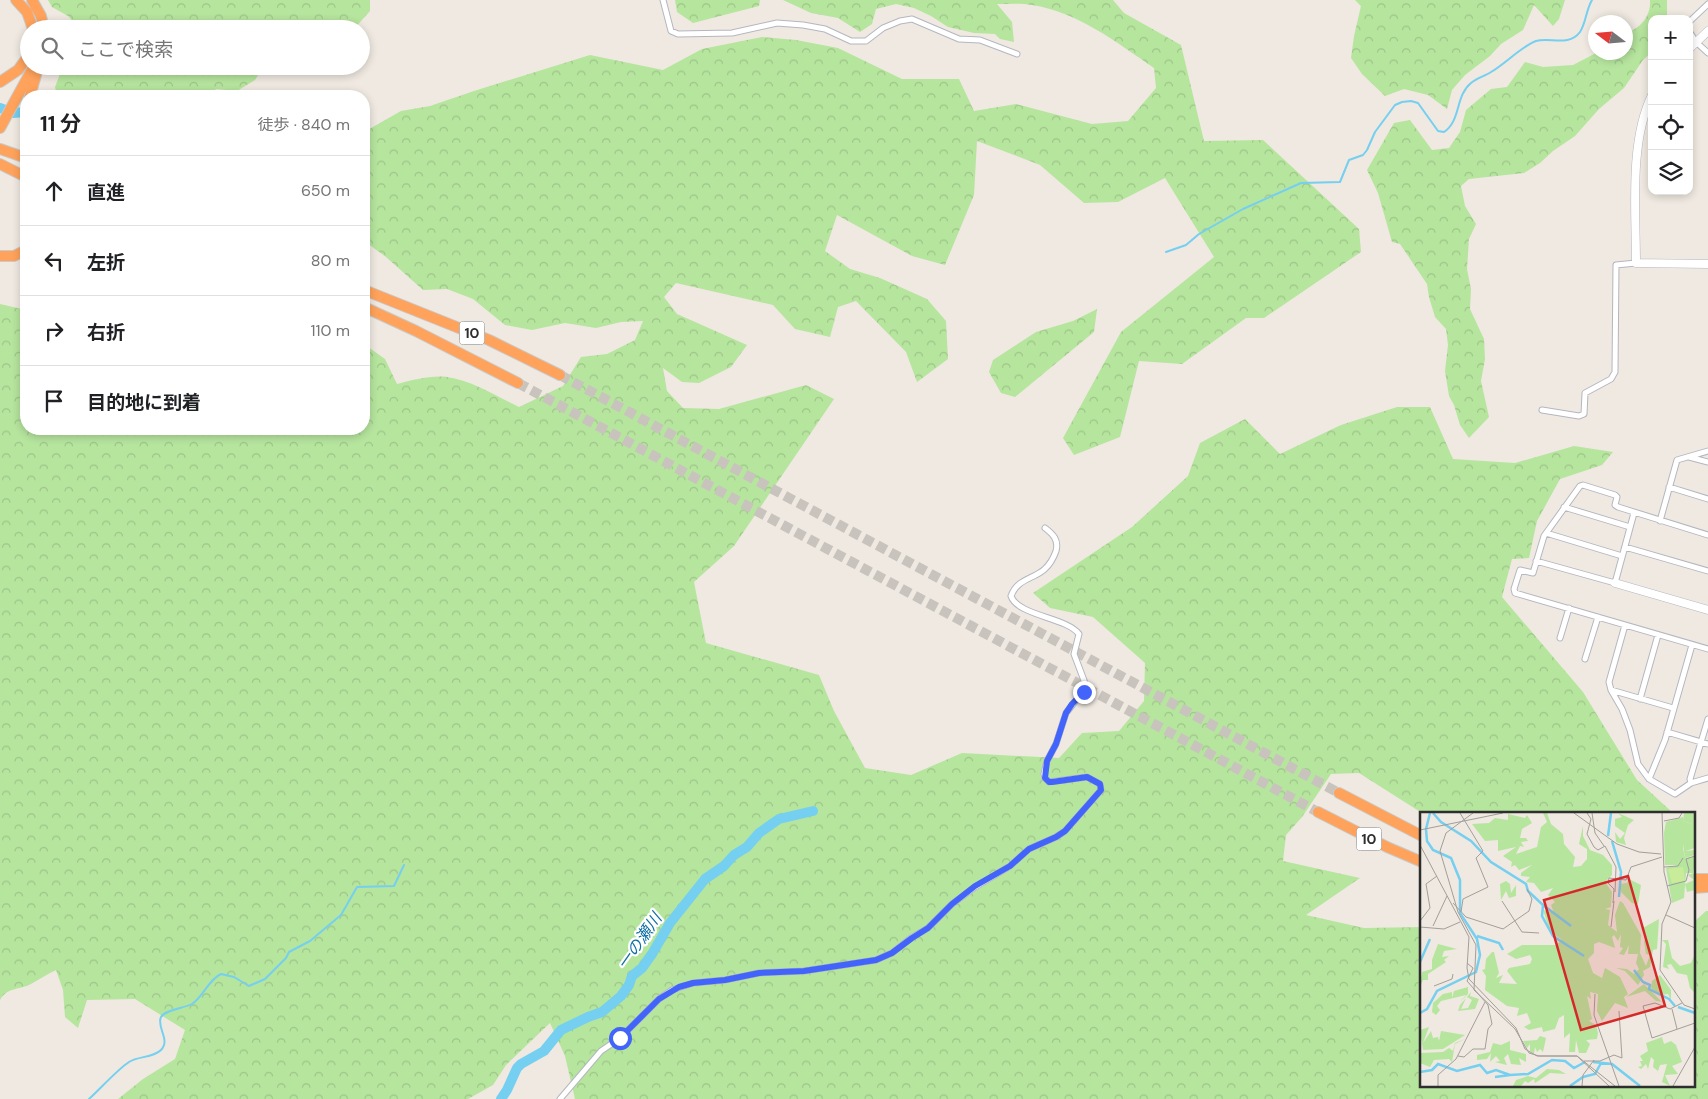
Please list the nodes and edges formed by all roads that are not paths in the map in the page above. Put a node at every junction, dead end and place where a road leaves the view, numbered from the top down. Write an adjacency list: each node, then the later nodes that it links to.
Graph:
1 (17, 0): 6 (highway)
2 (31, 0): 7 (highway)
3 (663, 0): 13 (street)
4 (1708, 4): 5 (street)
5 (1693, 18)
6 (31, 20)
7 (40, 20)
8 (1708, 31): 10 (street)
9 (1693, 37): 10 (street)
10 (1696, 42): 11 (street); 12 (street)
11 (1693, 45)
12 (1708, 53)
13 (1017, 54)
14 (28, 75): 15 (highway)
15 (26, 77): 16 (highway); 17 (highway); 19 (highway); 20 (highway)
16 (0, 82)
17 (29, 90)
18 (1648, 104): 31 (street)
19 (0, 117)
20 (0, 128)
21 (0, 149): 22 (highway)
22 (20, 156)
23 (0, 160): 25 (highway)
24 (0, 164): 26 (highway)
25 (20, 167)
26 (20, 174)
27 (20, 253): 28 (highway)
28 (0, 256)
29 (20, 260): 30 (highway)
30 (0, 262)
31 (1636, 263): 32 (street); 37 (street)
32 (1708, 264)
33 (370, 292): 35 (highway, 10)
34 (370, 310): 36 (highway, 10)
35 (560, 376)
36 (518, 383)
37 (1542, 410)
38 (1708, 451): 39 (street)
39 (1688, 456): 40 (street); 41 (street)
40 (1708, 462)
41 (1669, 487): 42 (street); 45 (street)
42 (1708, 499)
43 (1564, 507): 44 (street); 46 (street); 48 (street)
44 (1634, 513): 45 (street); 46 (street)
45 (1660, 521): 49 (street)
46 (1630, 527): 50 (street)
47 (1045, 528): 78 (street)
48 (1546, 533): 51 (street); 52 (street)
49 (1708, 535)
50 (1625, 547): 51 (street); 53 (street)
51 (1622, 556): 54 (street)
52 (1536, 561): 54 (street); 55 (street)
53 (1708, 571)
54 (1615, 583): 56 (street)
55 (1568, 608): 57 (street); 60 (street)
56 (1708, 610)
57 (1598, 617): 58 (street); 63 (street)
58 (1625, 625): 59 (street); 64 (street)
59 (1658, 635): 61 (street); 65 (street)
60 (1560, 638)
61 (1692, 645): 62 (street); 66 (street)
62 (1708, 649)
63 (1585, 659)
64 (1611, 690): 65 (street); 72 (street)
65 (1640, 699): 66 (street)
66 (1673, 708): 68 (street)
67 (1708, 719): 69 (street)
68 (1666, 732): 69 (street); 72 (street)
69 (1701, 743): 70 (street); 73 (street)
70 (1708, 744)
71 (1708, 778): 73 (street)
72 (1649, 779): 73 (street)
73 (1691, 783)
74 (1339, 793): 76 (highway, 10)
75 (1318, 812): 77 (highway, 10)
76 (1420, 835)
77 (1420, 861)
78 (560, 1099)

